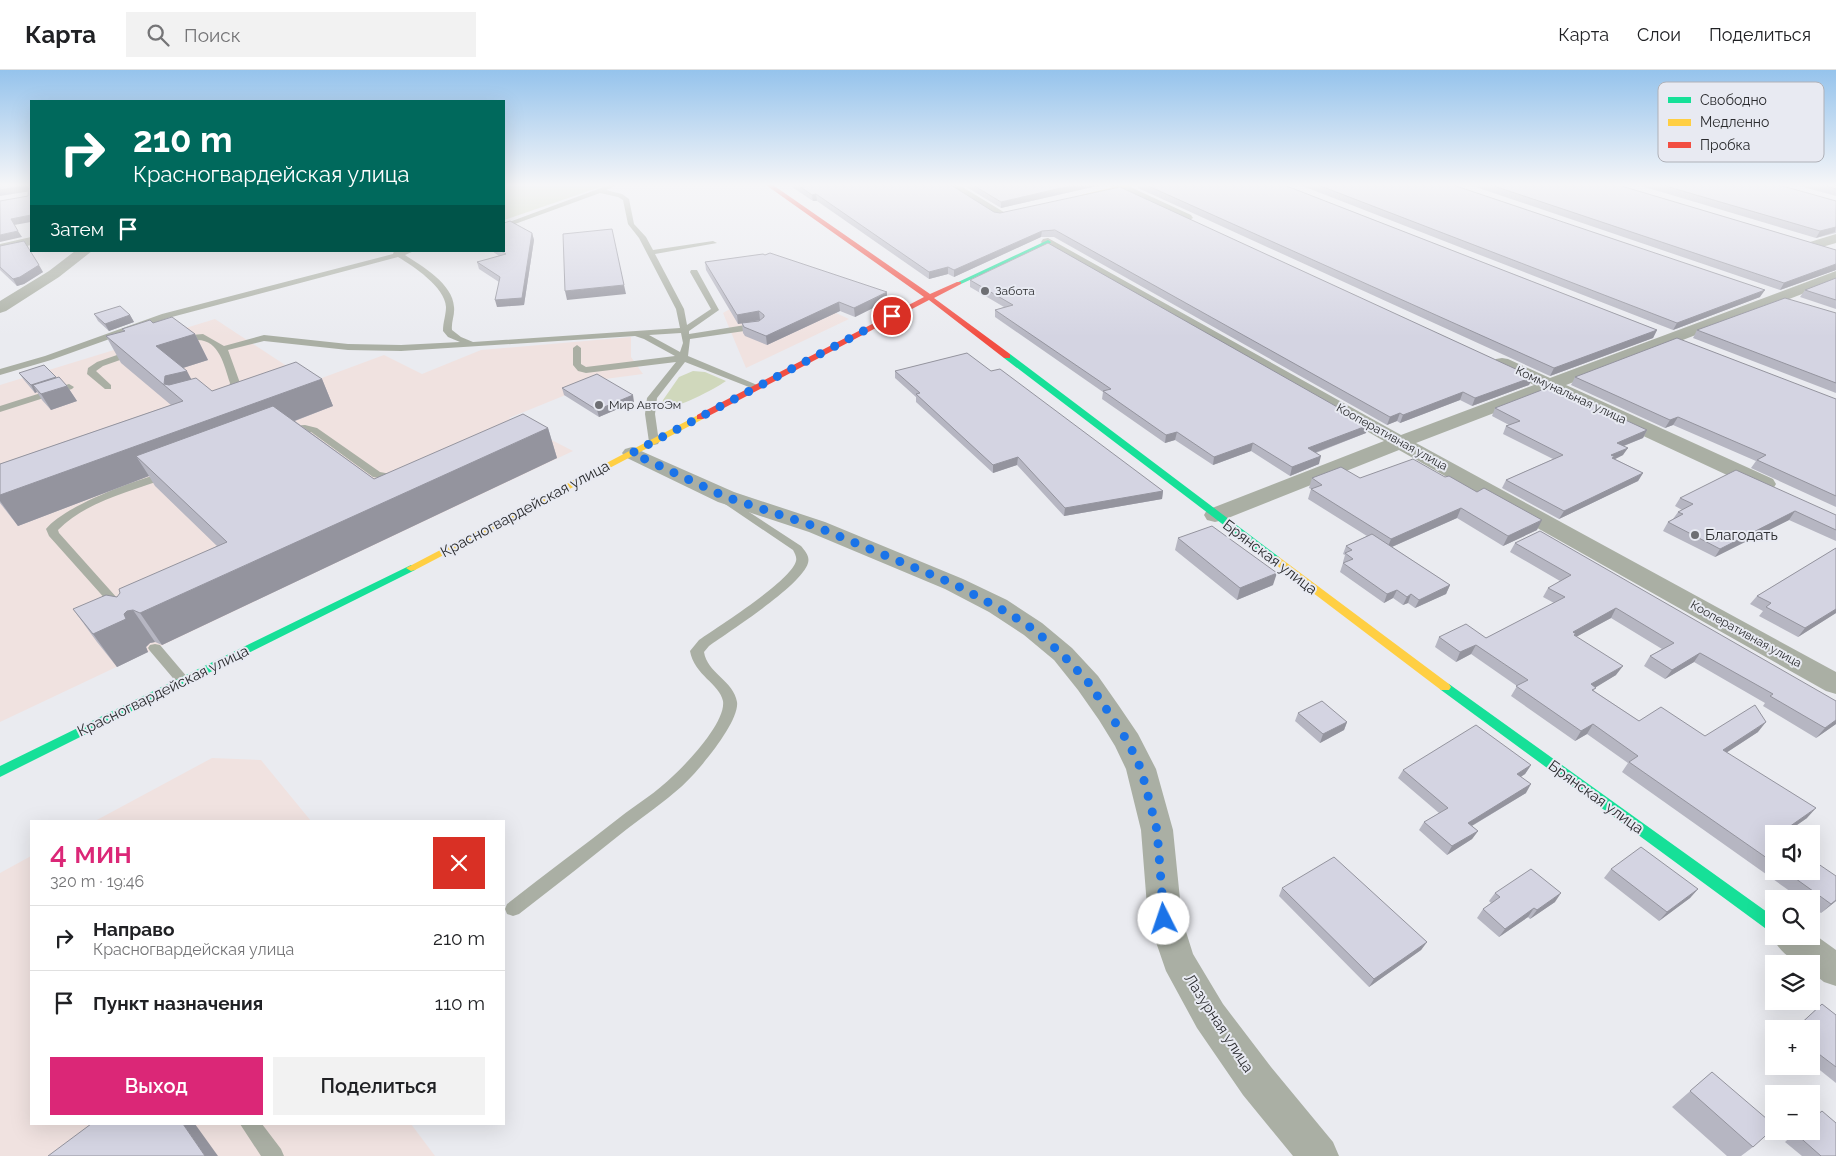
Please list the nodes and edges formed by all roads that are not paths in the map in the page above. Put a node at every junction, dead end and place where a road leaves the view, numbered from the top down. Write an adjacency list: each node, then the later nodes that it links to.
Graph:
1 (639, 236): 13 (lane)
2 (841, 236): 19 (street, Брянская улица)
3 (1836, 238): 7 (street)
4 (1044, 239): 19 (street, Красногвардейская улица); 44 (street, Кооперативная улица)
5 (30, 241): 8 (street)
6 (713, 242): 13 (lane)
7 (1810, 244): 12 (street)
8 (0, 248)
9 (83, 252): 15 (street)
10 (391, 252): 14 (lane)
11 (407, 252): 14 (lane)
12 (1836, 252)
13 (650, 253): 26 (lane)
14 (400, 254): 29 (lane); 36 (lane)
15 (68, 258): 22 (street)
16 (694, 272): 26 (lane)
17 (1836, 276): 20 (street)
18 (1760, 291): 20 (street)
19 (929, 297): 40 (street, Красногвардейская улица); 50 (street, Брянская улица)
20 (1779, 297): 21 (street); 27 (street)
21 (1803, 305)
22 (1, 307)
23 (760, 326): 26 (lane)
24 (1653, 331): 27 (street)
25 (632, 333): 26 (lane); 29 (lane); 35 (lane)
26 (686, 333): 35 (lane)
27 (1672, 338): 30 (street); 37 (street)
28 (168, 342): 33 (lane)
29 (482, 344): 33 (lane)
30 (1690, 345)
31 (146, 348): 39 (lane)
32 (577, 348): 35 (lane)
33 (223, 349): 41 (lane)
34 (1488, 357): 37 (street, Коммунальная улица)
35 (683, 358): 40 (lane); 45 (lane)
36 (0, 372)
37 (1550, 386): 44 (street); 49 (street, Коммунальная улица)
38 (69, 387): 42 (lane)
39 (108, 387)
40 (757, 387): 45 (street, Красногвардейская улица)
41 (216, 398)
42 (0, 409)
43 (276, 433): 47 (lane)
44 (1400, 442): 50 (street); 54 (street, Кооперативная улица)
45 (643, 447): 48 (street, Лазурная улица); 53 (street, Красногвардейская улица)
46 (178, 471): 51 (lane)
47 (407, 477)
48 (713, 491): 56 (lane); 62 (street, Лазурная улица)
49 (1782, 492)
50 (1215, 515): 57 (street, Брянская улица)
51 (128, 617)
52 (155, 648): 53 (lane)
53 (183, 681): 55 (street, Красногвардейская улица)
54 (1836, 684)
55 (0, 772)
56 (513, 909)
57 (1765, 920)
58 (1801, 945): 59 (street)
59 (1836, 970)
60 (251, 1125): 61 (lane)
61 (274, 1156)
62 (1320, 1156)

